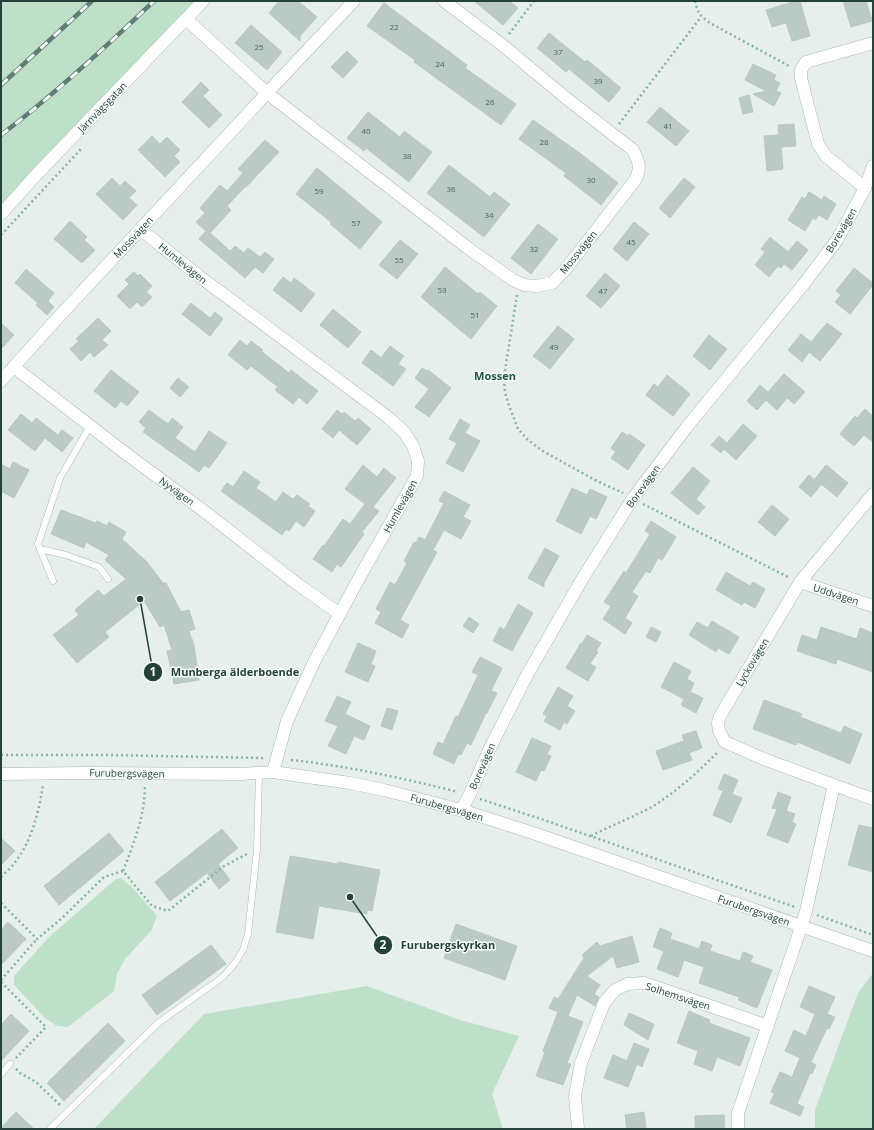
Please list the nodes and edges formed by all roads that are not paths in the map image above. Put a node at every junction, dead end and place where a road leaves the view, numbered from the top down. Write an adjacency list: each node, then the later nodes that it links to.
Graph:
1 (203, 1): 4 (street, Järnvägsgatan)
2 (354, 1): 6 (street, Mossvägen)
3 (444, 1): 6 (street, Mossvägen)
4 (186, 19): 6 (street, Mossvägen); 9 (street, Järnvägsgatan)
5 (873, 43): 8 (street)
6 (267, 93): 10 (street, Mossvägen)
7 (873, 166): 8 (street, Borevägen)
8 (865, 188): 26 (street, Borevägen)
9 (1, 214)
10 (140, 229): 11 (street, Mossvägen); 20 (street, Humlevägen)
11 (14, 367): 12 (street, Mossvägen); 13 (street, Nyvägen)
12 (1, 381)
13 (90, 426): 15 (lane); 20 (street, Nyvägen)
14 (873, 494): 18 (street, Lyckovägen)
15 (40, 549): 16 (lane); 17 (lane)
16 (108, 579)
17 (52, 582)
18 (800, 582): 19 (street, Uddvägen); 24 (street, Lyckovägen)
19 (873, 606)
20 (340, 614): 21 (street, Humlevägen)
21 (274, 772): 22 (street, Furubergsvägen); 26 (street, Furubergsvägen)
22 (259, 773): 23 (street, Furubergsvägen); 32 (lane)
23 (1, 774)
24 (834, 785): 25 (street); 27 (street)
25 (873, 799)
26 (461, 810): 27 (street, Furubergsvägen)
27 (801, 927): 28 (street, Furubergsvägen); 29 (street)
28 (873, 951)
29 (768, 1026): 33 (street, Solhemsvägen); 34 (street)
30 (10, 1064): 31 (lane)
31 (1, 1074)
32 (50, 1129)
33 (578, 1129)
34 (738, 1129)

